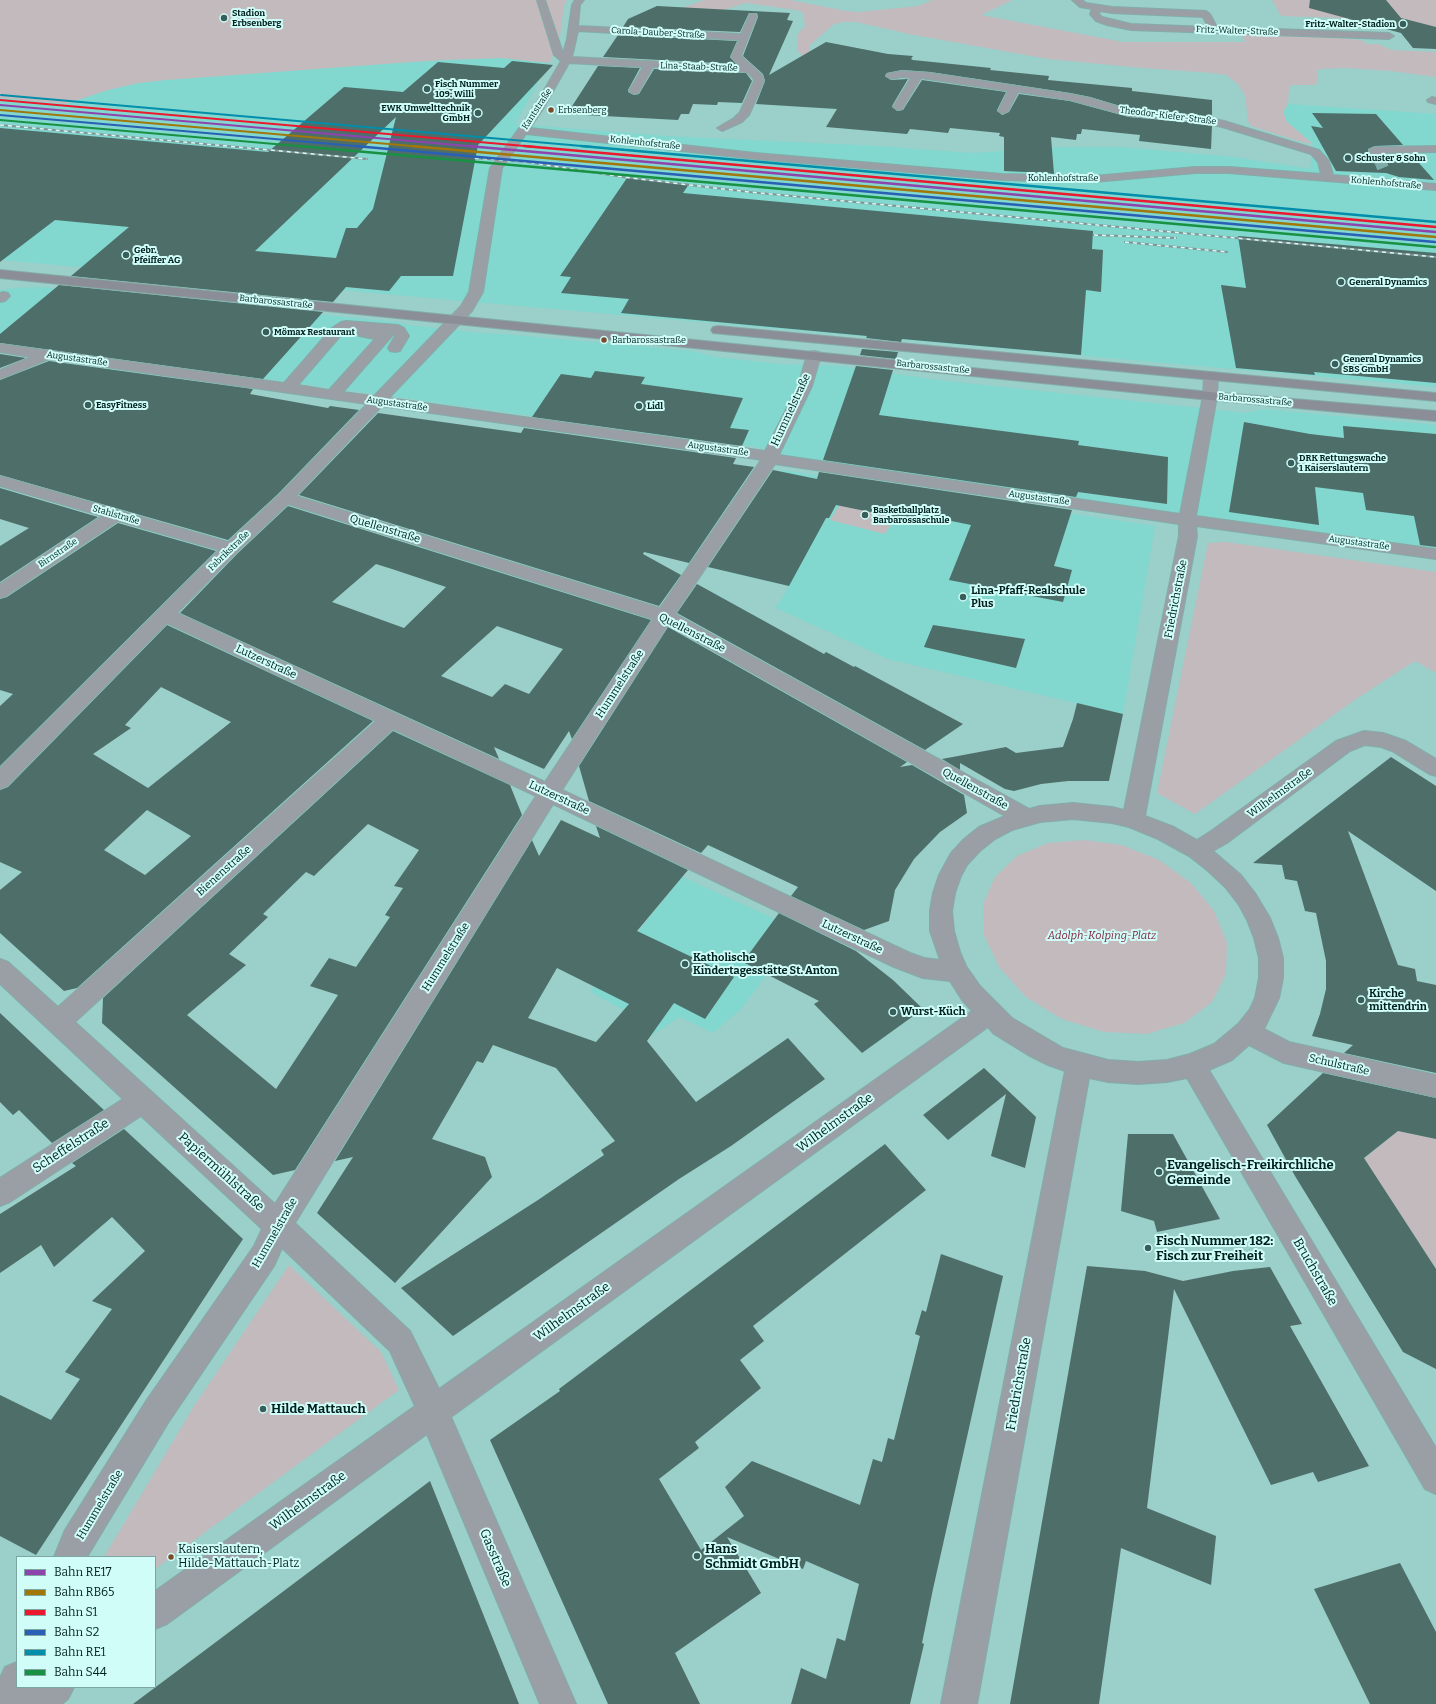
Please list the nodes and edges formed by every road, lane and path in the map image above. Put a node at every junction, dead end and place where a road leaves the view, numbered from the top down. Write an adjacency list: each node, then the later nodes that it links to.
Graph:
1 (541, 0): 10 (street)
2 (580, 0): 6 (street, Kantstraße)
3 (1076, 0): 4 (street, Fritz-Walter-Straße)
4 (1097, 8): 7 (street, Fritz-Walter-Straße); 7 (street, Fritz-Walter-Straße)
5 (753, 16): 9 (street)
6 (572, 28): 9 (street, Carola-Dauber-Straße); 10 (street, Kantstraße)
7 (1214, 30): 8 (street, Fritz-Walter-Straße)
8 (1389, 36)
9 (744, 37): 12 (street)
10 (566, 60): 11 (street, Lina-Staab-Straße); 20 (street, Kantstraße)
11 (650, 64): 12 (street, Lina-Staab-Straße); 16 (street, Lina-Staab-Straße)
12 (749, 69): 19 (street)
13 (918, 75): 14 (street, Theodor-Kiefer-Straße); 15 (street, Theodor-Kiefer-Straße); 17 (street)
14 (891, 76)
15 (1014, 89): 18 (street); 22 (street, Theodor-Kiefer-Straße)
16 (634, 91)
17 (898, 108)
18 (1004, 111)
19 (722, 128)
20 (523, 130): 22 (street, Kohlenhofstraße); 29 (street, Kantstraße)
21 (1436, 149): 23 (street)
22 (1328, 178): 23 (street, Kohlenhofstraße)
23 (1390, 183): 24 (street, Kohlenhofstraße)
24 (1436, 187)
25 (0, 263): 27 (main road, Barbarossastraße)
26 (0, 274): 31 (main road, Barbarossastraße)
27 (360, 297)
28 (452, 306): 29 (main road)
29 (467, 308): 30 (main road); 31 (street, Kantstraße)
30 (483, 309)
31 (456, 320): 37 (main road, Barbarossastraße); 44 (street, Fabrikstraße)
32 (702, 329): 39 (main road, Barbarossastraße)
33 (337, 331): 35 (street); 40 (street); 41 (street)
34 (0, 348): 36 (street, Augustastraße)
35 (395, 348)
36 (47, 355): 38 (street); 40 (street, Augustastraße)
37 (814, 355): 42 (main road, Barbarossastraße); 46 (street, Hummelstraße)
38 (0, 375)
39 (1211, 376): 42 (street, Friedrichstraße); 43 (main road, Barbarossastraße)
40 (287, 389): 41 (street, Augustastraße)
41 (332, 395): 44 (street, Augustastraße)
42 (1210, 396): 45 (main road, Barbarossastraße); 50 (street, Friedrichstraße)
43 (1436, 397)
44 (378, 402): 46 (street, Augustastraße); 48 (street, Fabrikstraße)
45 (1436, 416)
46 (770, 458): 50 (street, Augustastraße); 55 (street, Hummelstraße)
47 (0, 481): 49 (street, Stahlstraße)
48 (285, 498): 51 (street, Fabrikstraße); 55 (street, Quellenstraße)
49 (115, 515): 51 (street, Stahlstraße); 53 (street, Birnstraße)
50 (1187, 520): 52 (street, Augustastraße); 61 (street, Friedrichstraße)
51 (231, 548): 54 (street, Fabrikstraße)
52 (1436, 554)
53 (0, 592)
54 (165, 615): 56 (street, Lutzerstraße); 58 (street, Fabrikstraße)
55 (665, 616): 59 (street, Hummelstraße); 60 (street, Quellenstraße)
56 (390, 720): 59 (street, Lutzerstraße); 66 (street, Bienenstraße)
57 (1436, 769): 62 (street, Wilhelmstraße)
58 (0, 781)
59 (548, 793): 64 (street, Lutzerstraße); 73 (street, Hummelstraße)
60 (1024, 817): 61 (street); 64 (street)
61 (1133, 820): 62 (street)
62 (1197, 850): 67 (street)
63 (0, 969): 66 (street, Papiermühlstraße)
64 (957, 972): 65 (street)
65 (989, 1013): 68 (street); 74 (street, Wilhelmstraße)
66 (58, 1022): 71 (street, Papiermühlstraße)
67 (1247, 1032): 69 (street); 70 (street, Schulstraße)
68 (1079, 1064): 69 (street); 83 (street, Friedrichstraße)
69 (1194, 1065): 75 (street, Bruchstraße)
70 (1436, 1086)
71 (142, 1100): 72 (street, Scheffelstraße); 73 (street, Papiermühlstraße)
72 (0, 1192)
73 (278, 1225): 74 (street, Papiermühlstraße); 76 (street, Hummelstraße)
74 (433, 1411): 77 (street, Wilhelmstraße); 82 (street, Gasstraße)
75 (1436, 1478)
76 (70, 1556)
77 (156, 1611)
78 (16, 1682): 80 (street)
79 (55, 1688): 81 (street)
80 (8, 1704)
81 (34, 1704)
82 (558, 1704)
83 (959, 1704)

